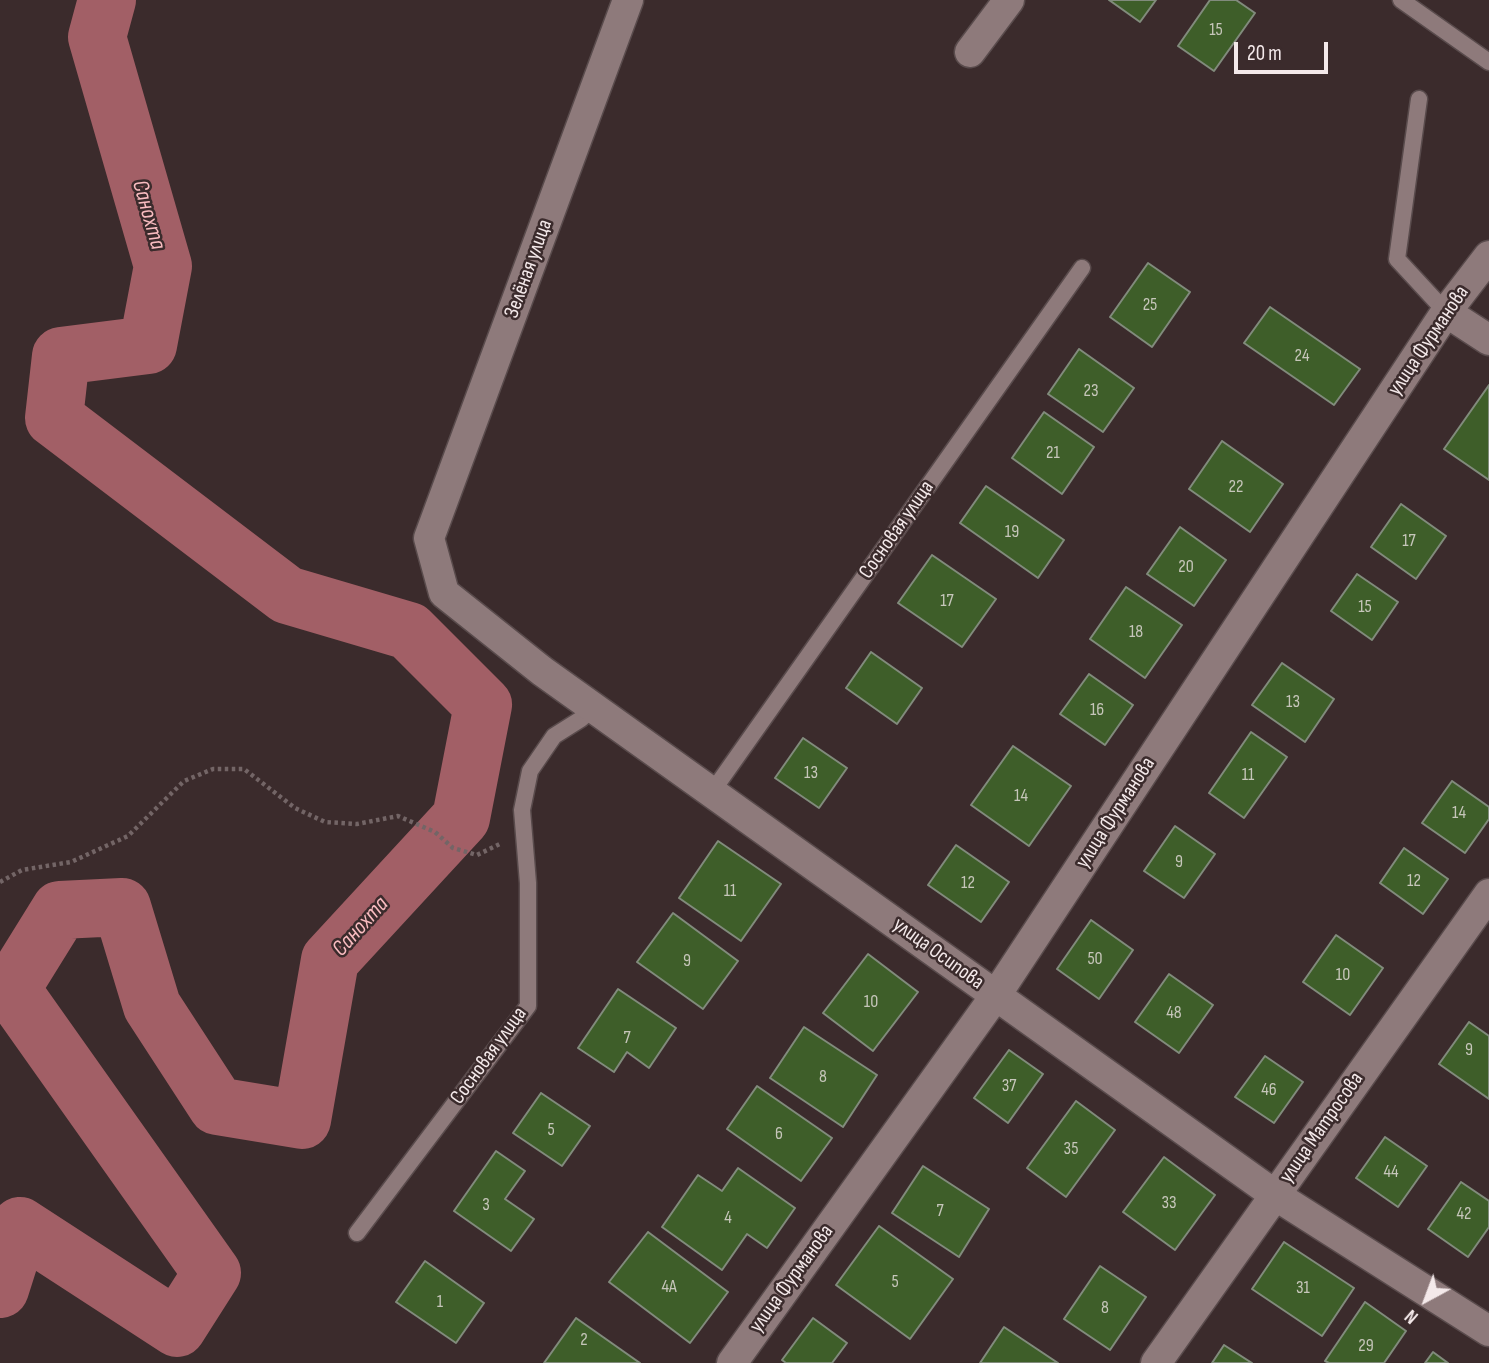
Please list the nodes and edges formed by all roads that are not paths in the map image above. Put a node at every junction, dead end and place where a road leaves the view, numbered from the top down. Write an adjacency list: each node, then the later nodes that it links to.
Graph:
1 (628, 0): 11 (street, Зелёная улица)
2 (1009, 0): 4 (street)
3 (1401, 0): 5 (lane)
4 (970, 52)
5 (1489, 62)
6 (1419, 99): 9 (lane)
7 (1489, 256): 9 (street, улица Фурманова)
8 (1082, 268): 13 (lane, Сосновая улица)
9 (1446, 313): 10 (street); 15 (street, улица Фурманова)
10 (1489, 340)
11 (429, 538): 12 (street, улица Осипова)
12 (594, 708): 13 (street, улица Осипова); 17 (lane, Сосновая улица)
13 (712, 792): 15 (street, улица Осипова)
14 (1489, 894): 16 (street, улица Матросова)
15 (996, 995): 16 (street, улица Осипова); 19 (street, улица Фурманова)
16 (1275, 1195): 18 (street, улица Осипова); 20 (street, улица Матросова)
17 (357, 1233)
18 (1489, 1331)
19 (732, 1363)
20 (1156, 1363)

